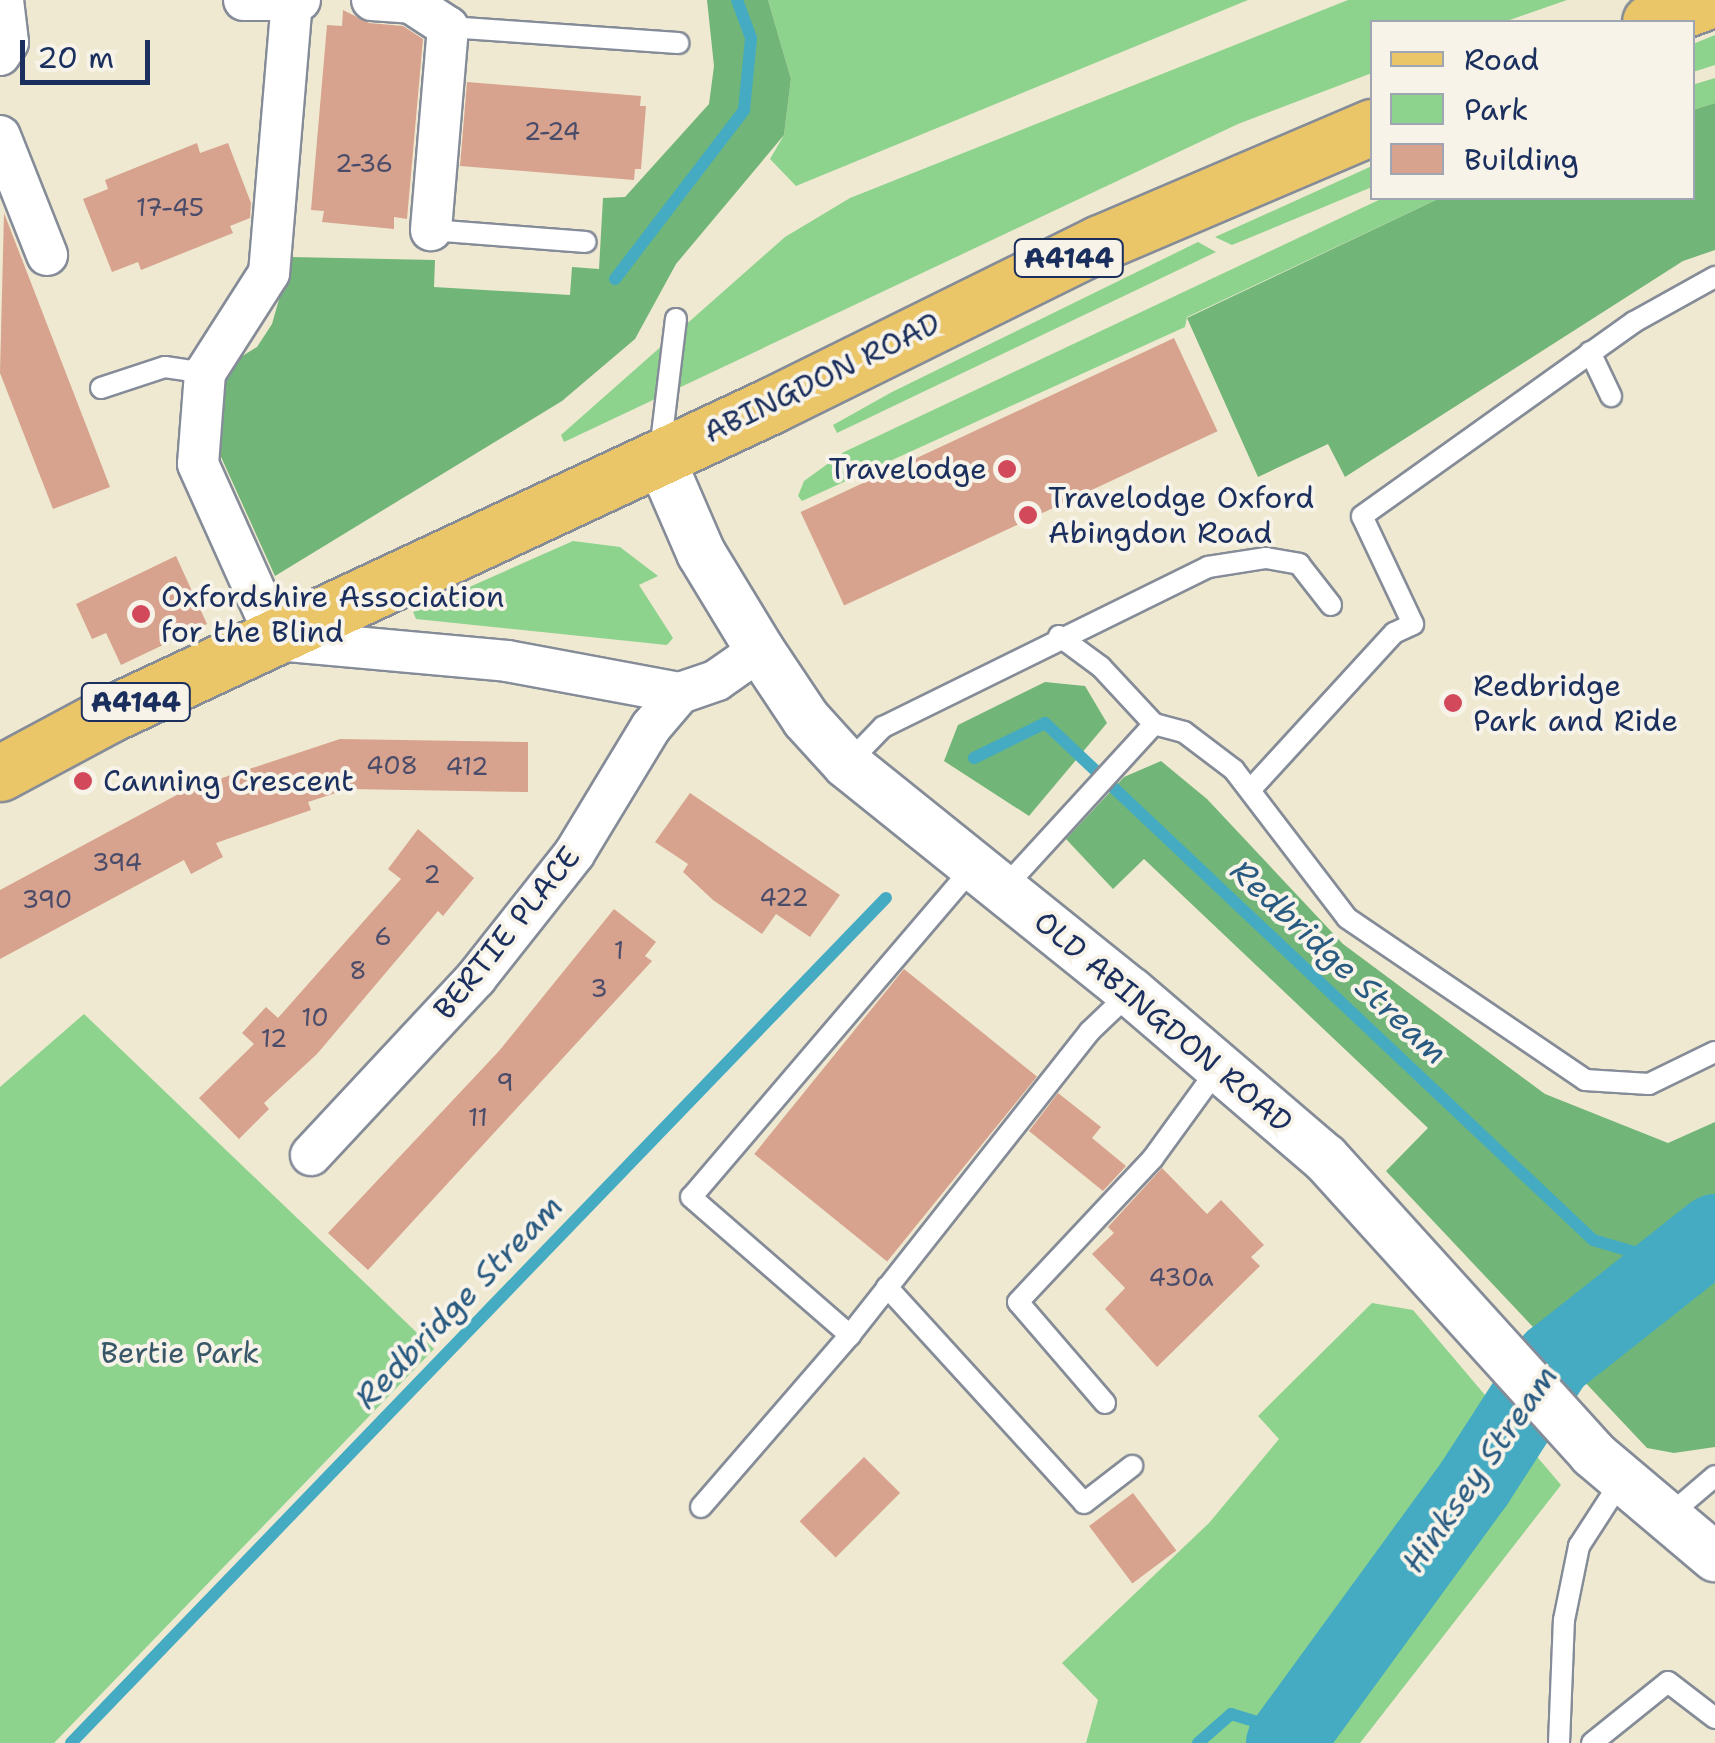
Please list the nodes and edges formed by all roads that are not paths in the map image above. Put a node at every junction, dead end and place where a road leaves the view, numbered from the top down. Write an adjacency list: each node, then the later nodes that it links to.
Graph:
1 (3, 0): 9 (street)
2 (244, 0): 5 (street)
3 (372, 0): 7 (street)
4 (1710, 0): 6 (main road)
5 (295, 1): 18 (street)
6 (1655, 20)
7 (448, 27): 8 (lane); 12 (street)
8 (678, 43)
9 (0, 55)
10 (1370, 128): 21 (main road, ABINGDON ROAD / A4144)
11 (0, 136): 14 (street)
12 (431, 230): 13 (lane)
13 (586, 242)
14 (47, 255)
15 (1715, 277): 17 (lane)
16 (676, 319): 21 (lane)
17 (1590, 352): 20 (lane); 30 (lane)
18 (205, 373): 19 (lane); 24 (street)
19 (100, 388)
20 (1612, 396)
21 (659, 456): 24 (main road, ABINGDON ROAD / A4144); 25 (street, OLD ABINGDON ROAD)
22 (1331, 605): 23 (lane)
23 (1059, 636): 27 (lane); 28 (lane)
24 (277, 640): 26 (street, ABINGDON ROAD); 29 (main road, ABINGDON ROAD / A4144)
25 (760, 650): 26 (street); 28 (street, OLD ABINGDON ROAD)
26 (680, 693): 35 (street, BERTIE PLACE)
27 (1154, 724): 30 (lane); 31 (lane)
28 (847, 764): 31 (street, OLD ABINGDON ROAD)
29 (0, 773)
30 (1251, 789): 33 (lane)
31 (989, 878): 32 (street, OLD ABINGDON ROAD); 37 (lane)
32 (1132, 992): 34 (street, OLD ABINGDON ROAD); 36 (lane)
33 (1715, 1052)
34 (1219, 1067): 38 (lane); 40 (street, OLD ABINGDON ROAD)
35 (310, 1155)
36 (887, 1287): 37 (lane); 39 (lane)
37 (850, 1335): 42 (lane)
38 (1105, 1403)
39 (1132, 1466)
40 (1607, 1467): 43 (street, OLD ABINGDON ROAD); 46 (lane)
41 (1715, 1476): 43 (lane)
42 (700, 1507)
43 (1665, 1518): 44 (street, OLD ABINGDON ROAD)
44 (1715, 1557)
45 (1715, 1718): 47 (lane)
46 (1559, 1743)
47 (1592, 1743)

